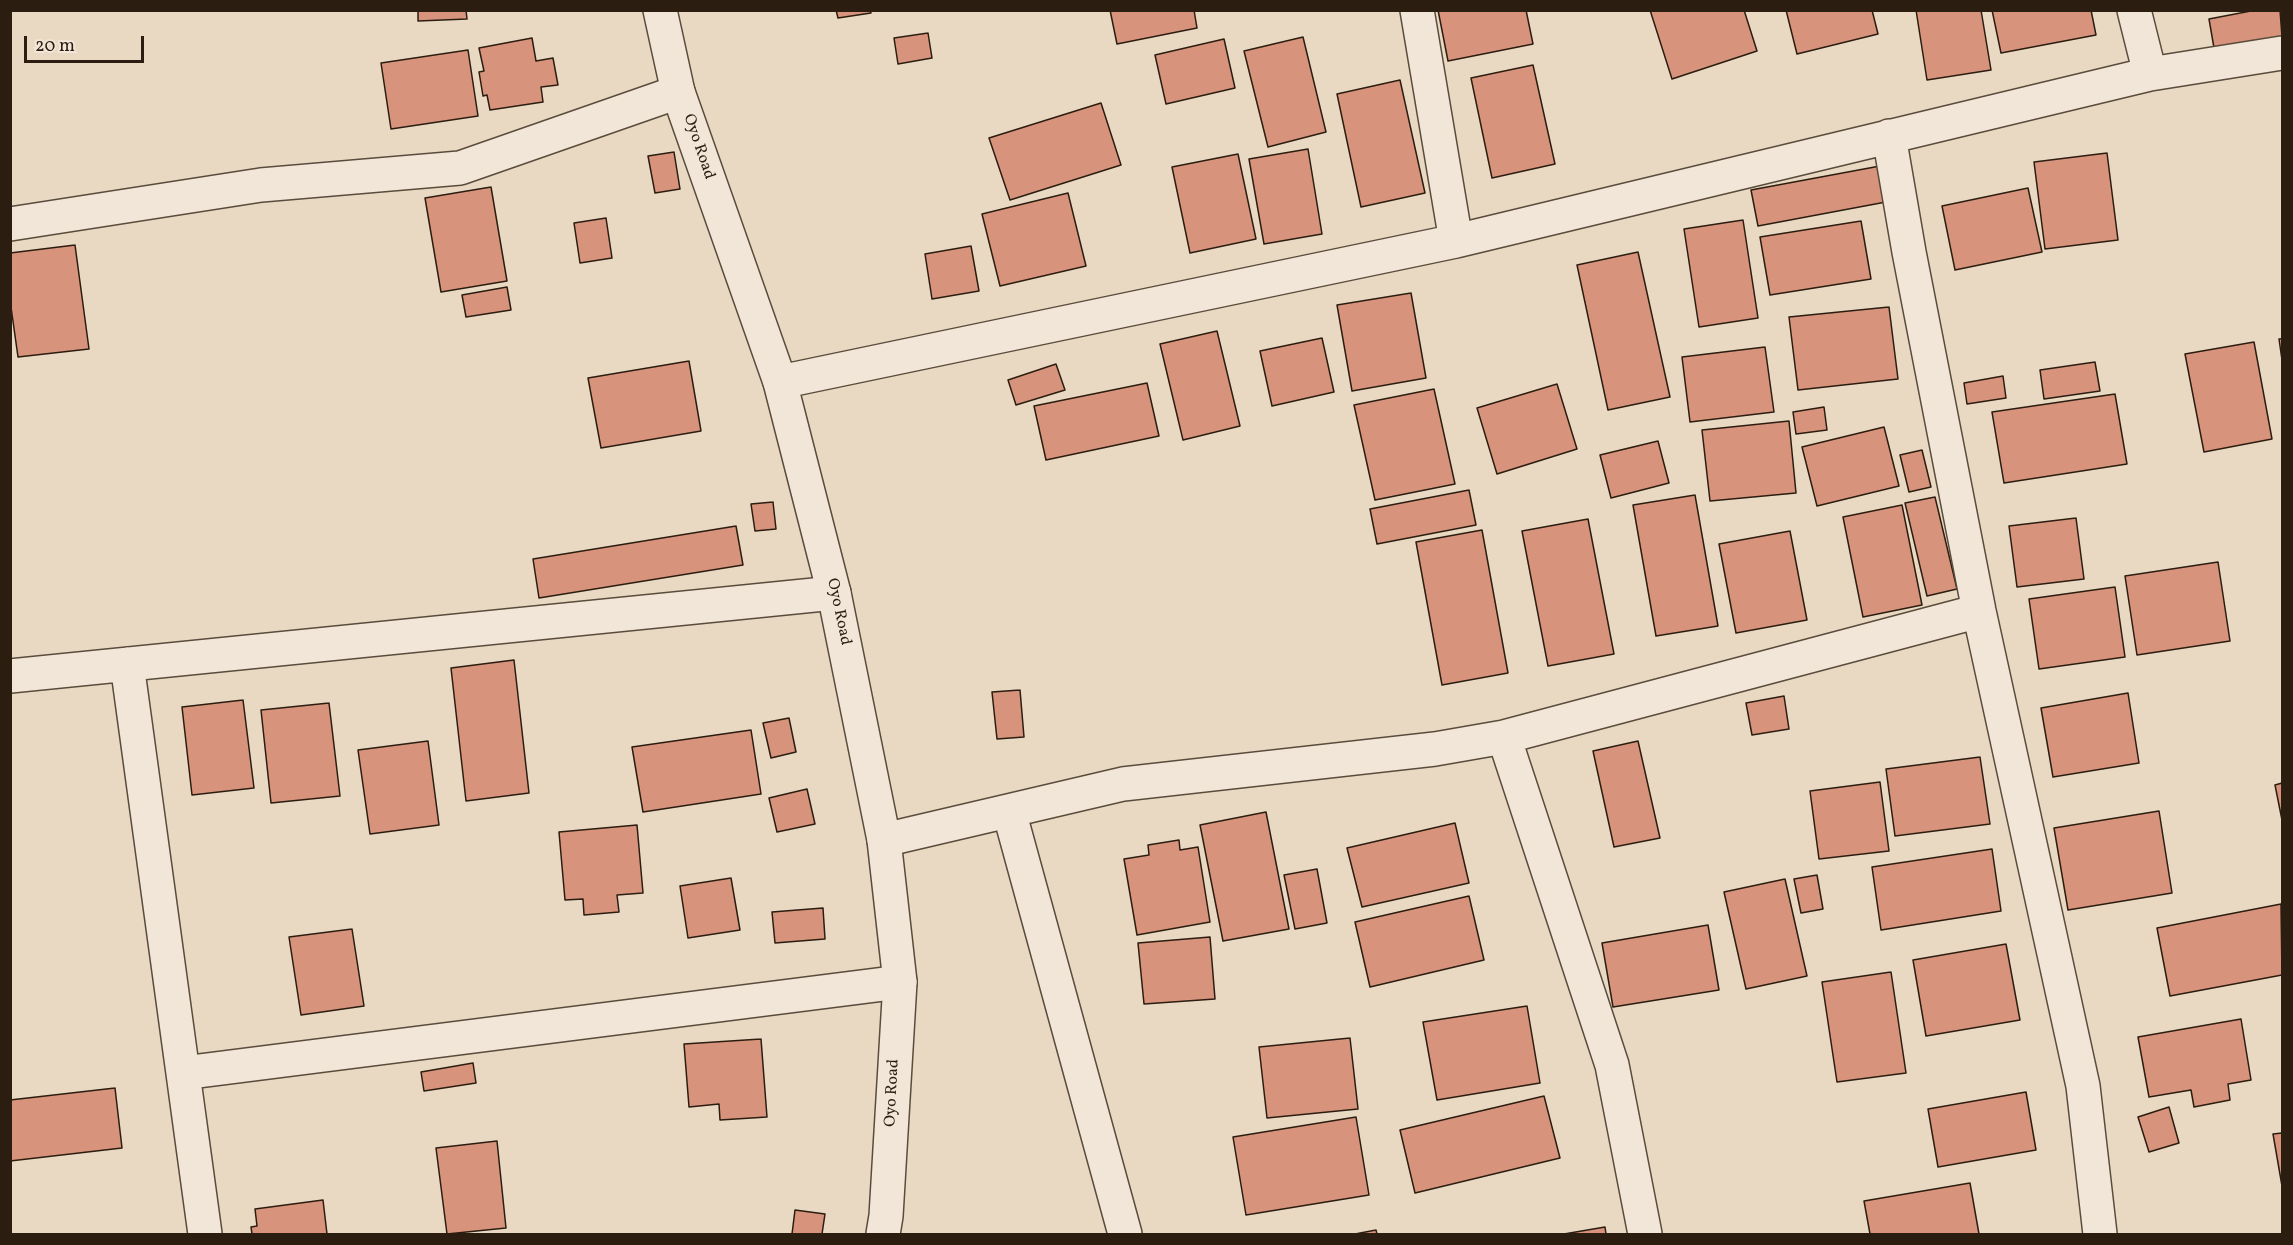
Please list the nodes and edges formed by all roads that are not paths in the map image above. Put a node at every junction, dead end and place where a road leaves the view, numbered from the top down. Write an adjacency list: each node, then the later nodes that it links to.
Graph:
1 (660, 10): 6 (street, Oyo Road)
2 (1417, 10): 9 (street)
3 (2134, 10): 5 (street)
4 (2283, 53): 5 (street)
5 (2150, 74): 7 (street)
6 (678, 92): 8 (street); 10 (street, Oyo Road)
7 (1889, 135): 9 (street); 12 (street)
8 (10, 224)
9 (1456, 241): 10 (street)
10 (780, 382): 11 (street, Oyo Road)
11 (834, 593): 13 (street); 17 (street, Oyo Road)
12 (1979, 611): 15 (street); 24 (street)
13 (127, 664): 14 (street); 19 (street)
14 (10, 676)
15 (1504, 738): 16 (street); 23 (street)
16 (1009, 811): 17 (street); 22 (street)
17 (884, 840): 18 (street, Oyo Road)
18 (900, 982): 19 (street); 21 (street, Oyo Road)
19 (183, 1073): 20 (street)
20 (205, 1234)
21 (883, 1234)
22 (1125, 1234)
23 (1645, 1234)
24 (2100, 1234)

